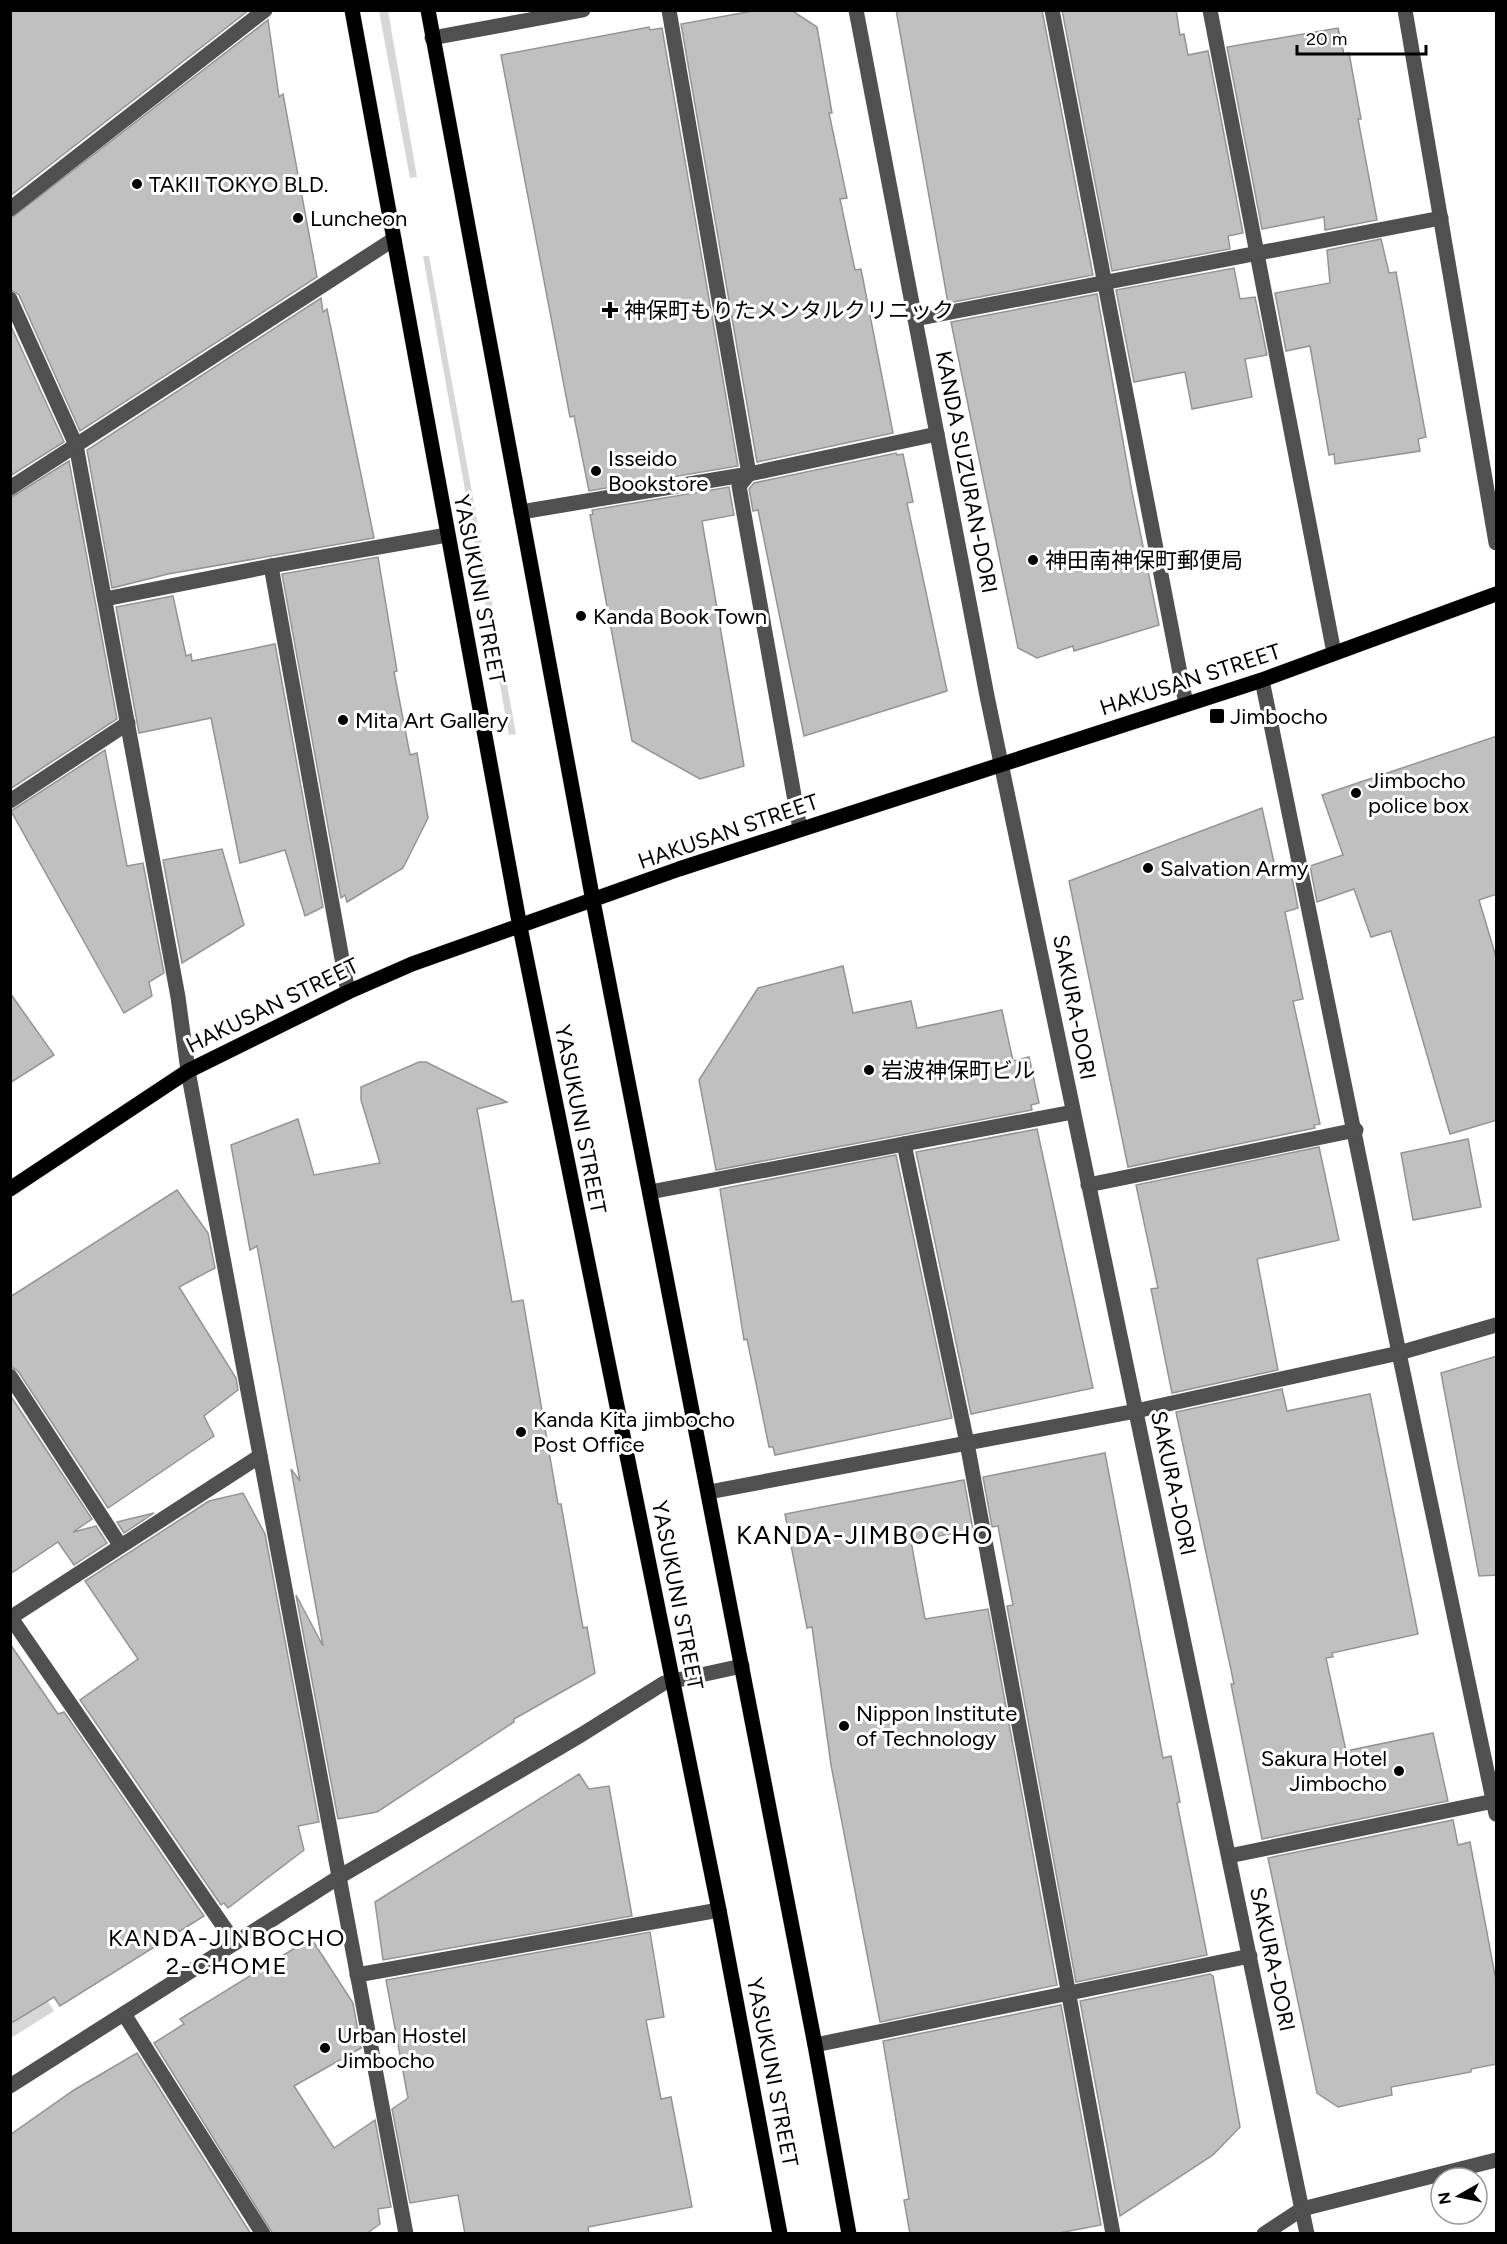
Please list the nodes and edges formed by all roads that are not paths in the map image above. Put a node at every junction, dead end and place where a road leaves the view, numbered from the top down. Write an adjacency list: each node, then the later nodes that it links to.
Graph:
1 (265, 10): 11 (street)
2 (352, 10): 13 (main road, YASUKUNI STREET)
3 (428, 10): 10 (main road, YASUKUNI STREET)
4 (583, 10): 10 (street)
5 (669, 10): 20 (street)
6 (856, 10): 17 (street, KANDA SUZURAN-DORI)
7 (1052, 10): 15 (street)
8 (1210, 10): 14 (street)
9 (1405, 10): 12 (street)
10 (432, 38): 22 (main road, YASUKUNI STREET)
11 (10, 209)
12 (1441, 218): 14 (street); 24 (street)
13 (394, 239): 19 (street); 23 (main road, YASUKUNI STREET)
14 (1257, 254): 15 (street); 28 (street)
15 (1106, 283): 17 (street); 30 (street)
16 (10, 299): 19 (street)
17 (915, 319): 18 (street, KANDA SUZURAN-DORI)
18 (937, 434): 20 (street); 32 (street, KANDA SUZURAN-DORI)
19 (76, 444): 21 (street); 27 (street)
20 (749, 474): 22 (street); 34 (street)
21 (10, 488)
22 (521, 512): 35 (main road, YASUKUNI STREET)
23 (447, 535): 25 (street); 36 (main road, YASUKUNI STREET)
24 (1497, 543)
25 (271, 566): 27 (street); 37 (street)
26 (1497, 594): 28 (main road, HAKUSAN STREET)
27 (105, 599): 31 (street)
28 (1334, 653): 29 (main road, HAKUSAN STREET)
29 (1262, 680): 30 (main road, HAKUSAN STREET); 40 (street)
30 (1186, 704): 32 (main road, HAKUSAN STREET)
31 (128, 723): 33 (street); 38 (street)
32 (1002, 766): 34 (main road, HAKUSAN STREET); 39 (street, SAKURA-DORI)
33 (10, 801)
34 (800, 830): 35 (main road, HAKUSAN STREET)
35 (593, 901): 36 (main road, HAKUSAN STREET); 44 (main road, YASUKUNI STREET)
36 (520, 927): 37 (main road, HAKUSAN STREET); 55 (main road, YASUKUNI STREET)
37 (348, 992): 38 (main road, HAKUSAN STREET)
38 (188, 1071): 43 (main road, HAKUSAN STREET); 50 (street)
39 (1073, 1112): 41 (street); 42 (street, SAKURA-DORI)
40 (1356, 1130): 42 (street); 46 (street)
41 (904, 1144): 44 (street); 49 (street)
42 (1088, 1185): 48 (street, SAKURA-DORI)
43 (10, 1189)
44 (650, 1192): 51 (main road, YASUKUNI STREET)
45 (1497, 1325): 46 (street)
46 (1399, 1353): 48 (street); 56 (street)
47 (10, 1376): 52 (street)
48 (1136, 1411): 49 (street); 57 (street, SAKURA-DORI)
49 (967, 1443): 51 (street); 63 (street)
50 (260, 1456): 52 (street); 58 (street)
51 (709, 1492): 54 (main road, YASUKUNI STREET)
52 (120, 1545): 53 (street)
53 (11, 1618): 60 (street)
54 (742, 1666): 55 (street); 65 (main road, YASUKUNI STREET)
55 (672, 1681): 58 (street); 59 (main road, YASUKUNI STREET)
56 (1495, 1807): 57 (street)
57 (1229, 1856): 61 (street, SAKURA-DORI)
58 (339, 1877): 60 (street); 62 (street)
59 (719, 1910): 62 (street); 71 (main road, YASUKUNI STREET)
60 (235, 1943): 64 (street)
61 (1250, 1956): 63 (street); 68 (street, SAKURA-DORI)
62 (357, 1975): 70 (street)
63 (1066, 1994): 65 (street); 73 (street)
64 (124, 2014): 66 (street); 69 (street)
65 (815, 2045): 72 (main road, YASUKUNI STREET)
66 (10, 2086)
67 (1497, 2160): 68 (street)
68 (1302, 2209): 74 (street); 75 (street, SAKURA-DORI)
69 (263, 2234)
70 (406, 2234)
71 (780, 2234)
72 (849, 2234)
73 (1113, 2234)
74 (1264, 2234)
75 (1307, 2234)

